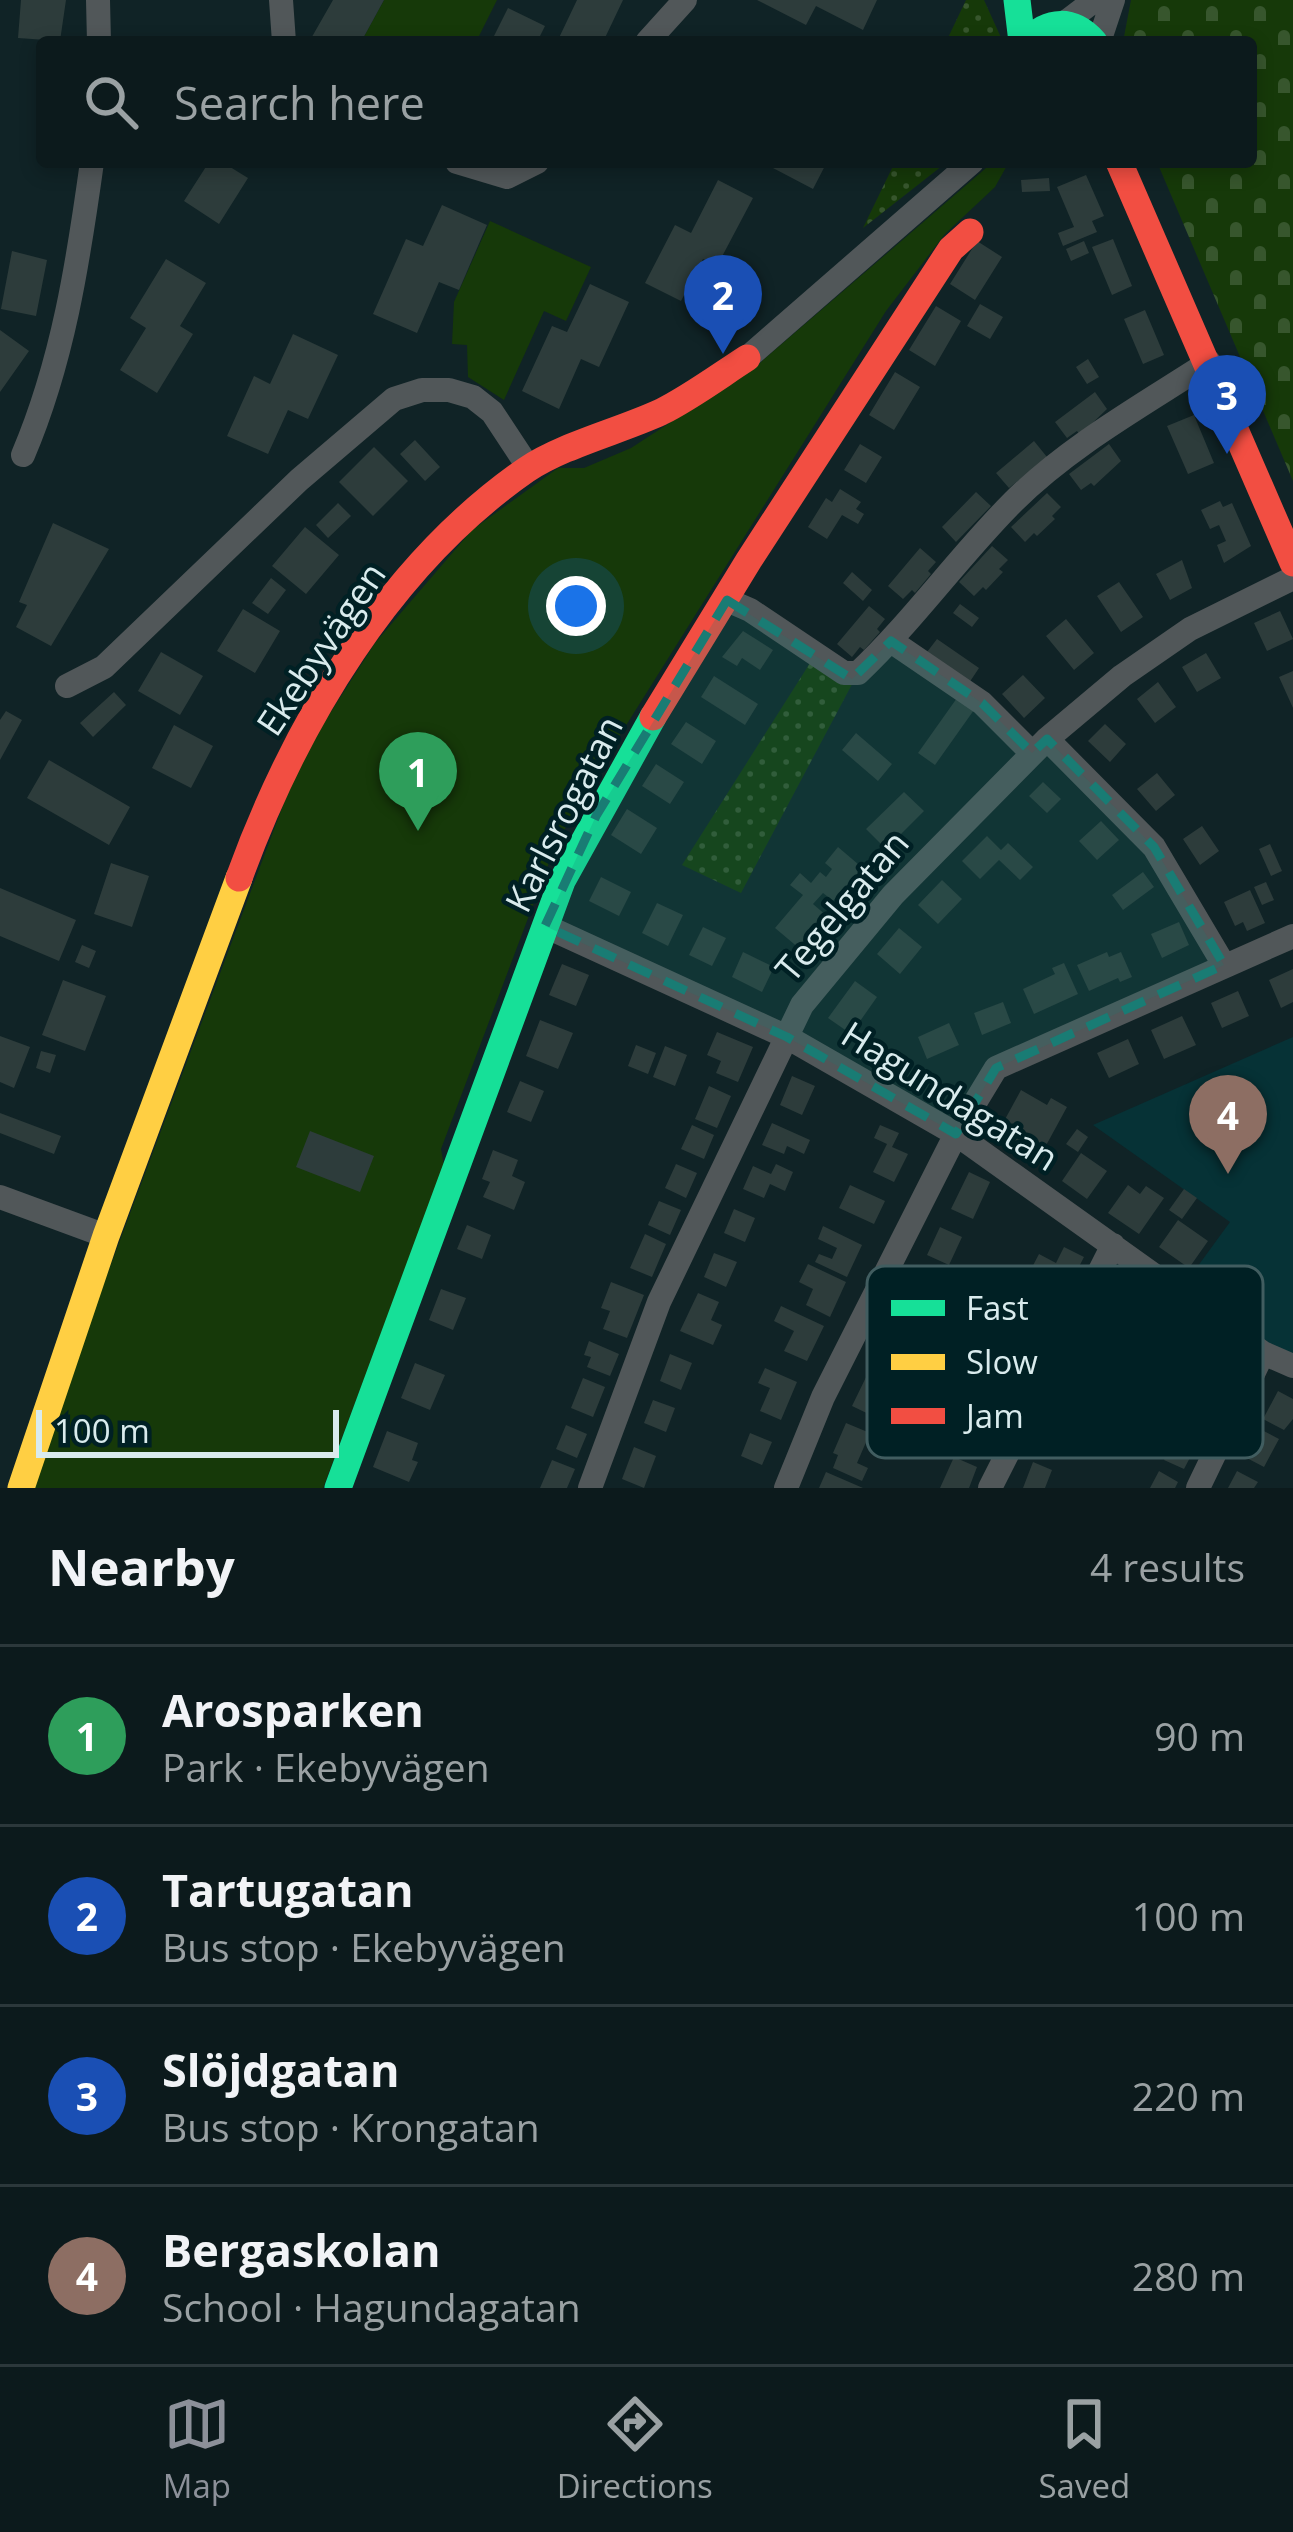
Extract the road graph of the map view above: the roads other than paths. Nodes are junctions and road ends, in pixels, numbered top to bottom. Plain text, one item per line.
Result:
1 (98, 0) edge
2 (281, 0) edge
3 (685, 0) edge
4 (1017, 0) edge
5 (1039, 0) edge
6 (1095, 0) edge
7 (1113, 0) edge
8 (1065, 22) junction
9 (99, 36) edge
10 (284, 36) edge
11 (652, 36) edge
12 (1023, 36) edge
13 (1031, 36) edge
14 (1090, 36) edge
15 (1098, 36) edge
16 (91, 168) edge
17 (477, 168) edge
18 (525, 168) edge
19 (965, 168) edge
20 (1122, 168) edge
21 (970, 232) dead end
22 (747, 358) joint
23 (1209, 362) junction
24 (22, 455) dead end
25 (529, 468) junction
26 (1293, 563) edge
27 (1293, 578) edge
28 (727, 600) junction
29 (891, 641) junction
30 (67, 686) dead end
31 (1040, 746) junction
32 (545, 926) junction
33 (1293, 936) edge
34 (1223, 965) junction
35 (787, 1037) junction
36 (956, 1134) junction
37 (0, 1197) edge
38 (106, 1236) junction
39 (1113, 1245) junction
40 (889, 1266) edge
41 (1102, 1266) edge
42 (1142, 1266) edge
43 (867, 1309) edge
44 (1263, 1352) edge
45 (1293, 1366) edge
46 (1005, 1458) edge
47 (1212, 1458) edge
48 (21, 1488) edge
49 (338, 1488) edge
50 (590, 1488) edge
51 (786, 1488) edge
52 (990, 1488) edge
53 (1198, 1488) edge

1 - 9 street
2 - 10 street
3 - 11 street
4 - 12 street
5 - 8 street
6 - 8 street
7 - 15 street
8 - 13 street
8 - 14 street
16 - 24 street
17 - 18 street
19 - 22 street, Ekebyvägen
20 - 23 street
21 - 28 street, Karlsrogatan
22 - 25 street, Ekebyvägen
23 - 26 street
23 - 29 street
25 - 30 street
25 - 38 street, Ekebyvägen
27 - 31 street, Tegelgatan
28 - 29 street
28 - 32 street, Karlsrogatan
29 - 31 street
31 - 34 street
31 - 35 street, Tegelgatan
32 - 35 street, Hagundagatan
32 - 49 street, Karlsrogatan
33 - 34 street
34 - 36 street
35 - 36 street, Hagundagatan
35 - 50 street, Tegelgatan
36 - 39 street, Hagundagatan
36 - 40 street
37 - 38 street
38 - 48 street, Ekebyvägen
39 - 41 street
39 - 42 street, Hagundagatan
43 - 51 street
44 - 45 street, Hagundagatan
46 - 52 street
47 - 53 street

